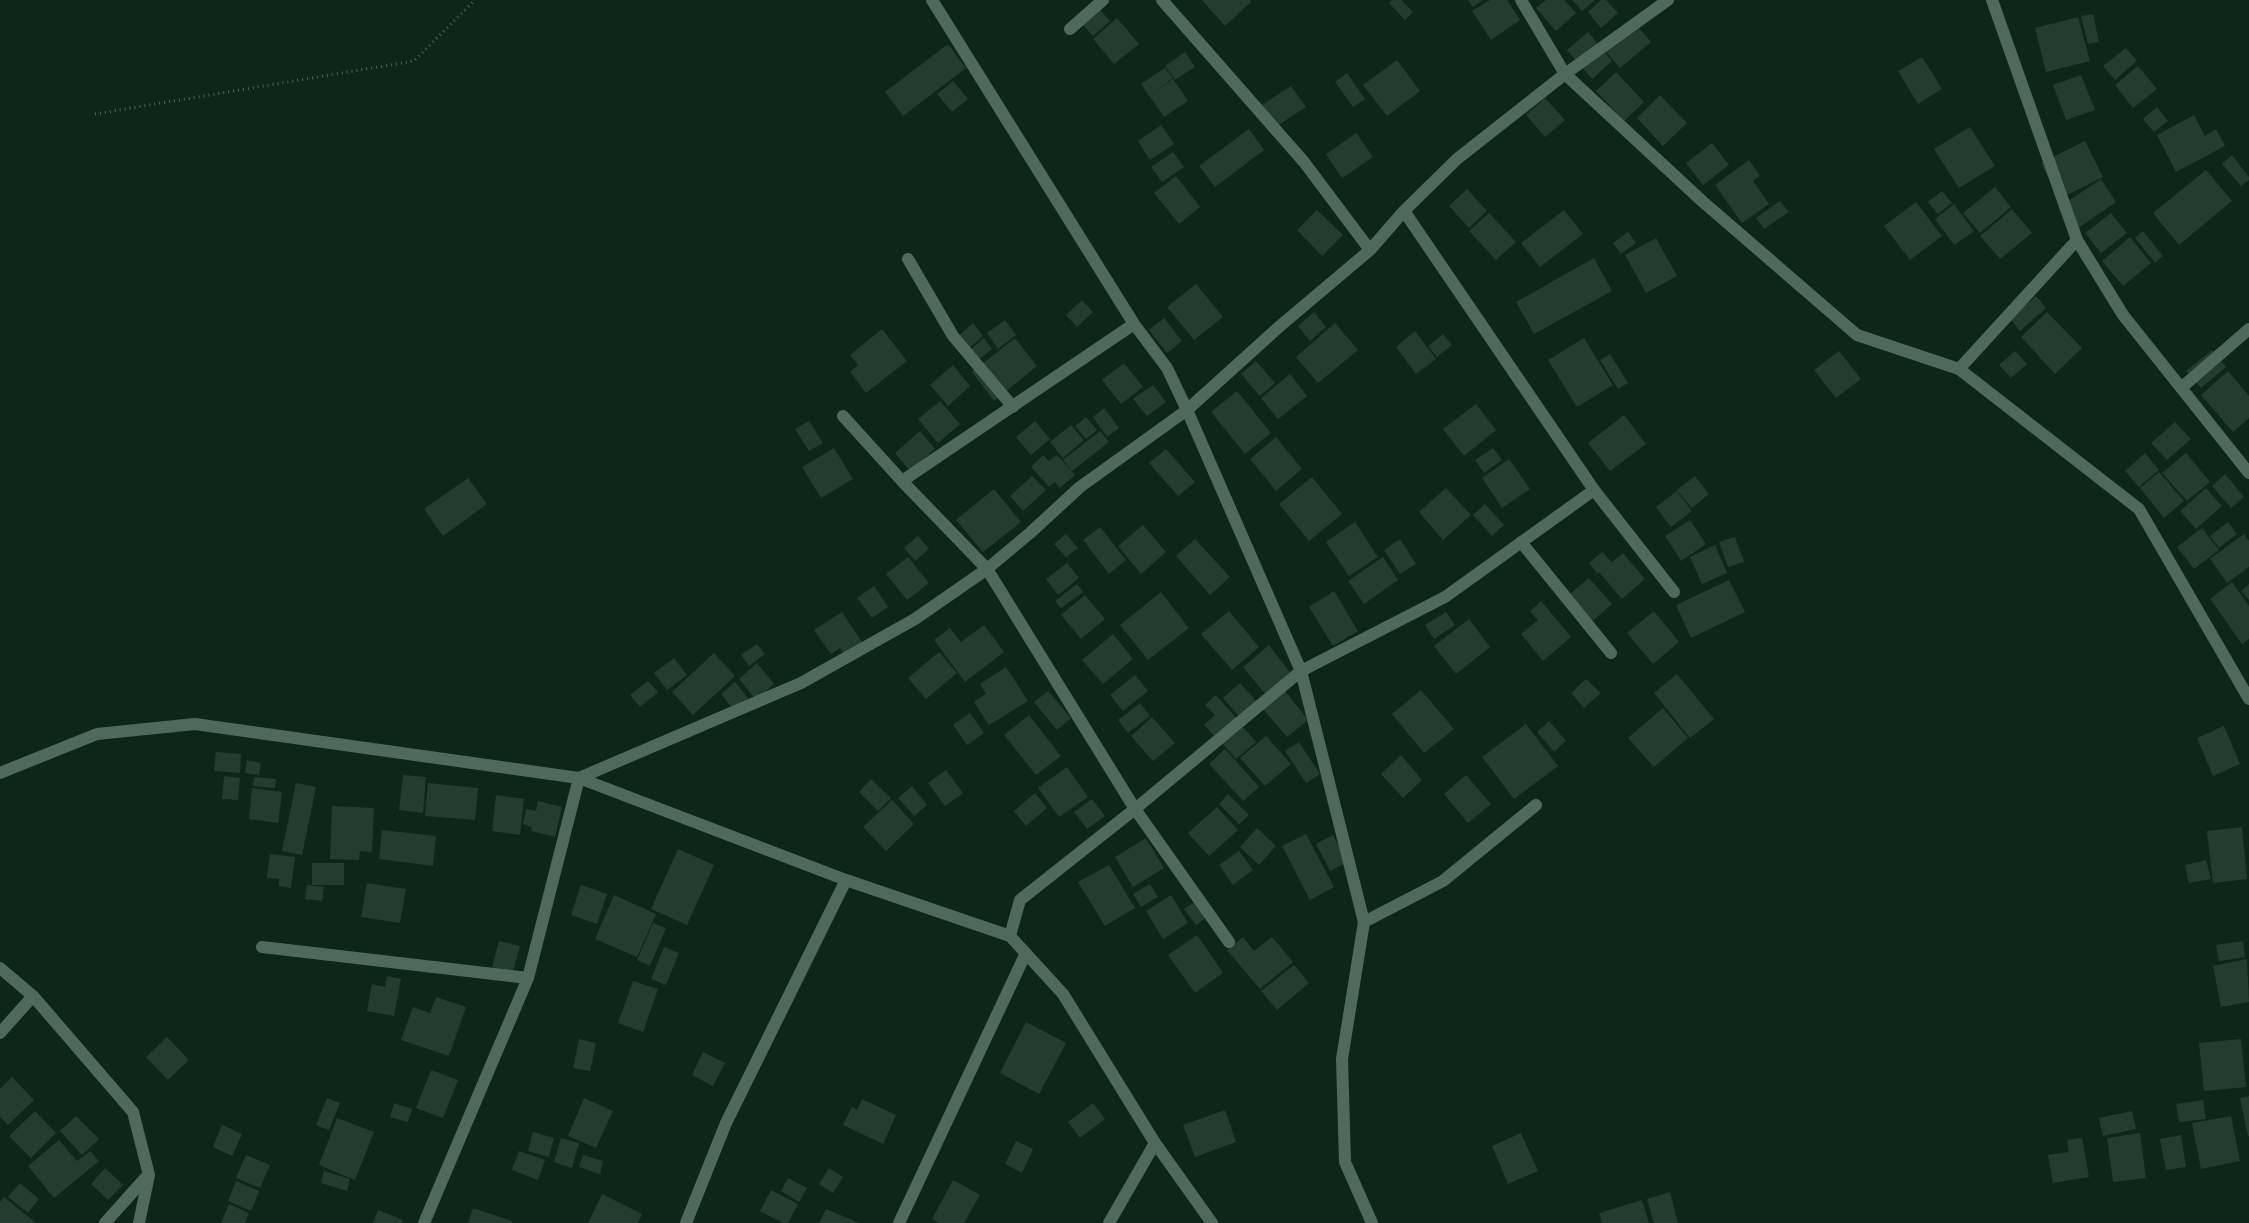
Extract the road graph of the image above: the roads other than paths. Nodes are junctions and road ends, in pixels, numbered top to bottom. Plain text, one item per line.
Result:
1 (932, 0) edge
2 (1103, 0) edge
3 (1162, 0) edge
4 (1521, 0) edge
5 (1668, 0) edge
6 (1992, 0) edge
7 (1070, 30) dead end
8 (1565, 74) junction
9 (1404, 211) junction
10 (2077, 240) junction
11 (1370, 250) junction
12 (908, 259) dead end
13 (1134, 324) junction
14 (2249, 329) edge
15 (1959, 369) junction
16 (2181, 388) junction
17 (1013, 407) junction
18 (1188, 410) junction
19 (843, 416) dead end
20 (2249, 473) edge
21 (902, 481) junction
22 (1594, 490) junction
23 (1521, 542) junction
24 (987, 569) junction
25 (1674, 592) dead end
26 (1611, 653) dead end
27 (1301, 671) junction
28 (2249, 699) edge
29 (0, 773) edge
30 (579, 778) junction
31 (1536, 805) dead end
32 (1135, 809) junction
33 (846, 880) junction
34 (1364, 922) junction
35 (1010, 936) junction
36 (1229, 942) dead end
37 (262, 947) dead end
38 (1025, 955) junction
39 (0, 968) edge
40 (528, 978) junction
41 (33, 996) junction
42 (0, 1033) edge
43 (1155, 1143) junction
44 (148, 1174) junction
45 (105, 1223) edge
46 (139, 1223) edge
47 (424, 1223) edge
48 (686, 1223) edge
49 (899, 1223) edge
50 (1110, 1223) edge
51 (1212, 1223) edge
52 (1372, 1223) edge

1 - 13 street
2 - 7 street
3 - 11 street
4 - 8 street
5 - 8 street
6 - 10 street
8 - 9 street
8 - 15 street
9 - 11 street
9 - 22 street
10 - 15 street
10 - 16 street
11 - 18 street
12 - 17 street
13 - 17 street
13 - 18 street
14 - 16 street
15 - 28 street
16 - 20 street
17 - 21 street
18 - 24 street
18 - 27 street
19 - 21 street
21 - 24 street
22 - 23 street
22 - 25 street
23 - 26 street
23 - 27 street
24 - 30 street
24 - 32 street
27 - 32 street
27 - 34 street
29 - 30 street
30 - 33 street
30 - 40 street
31 - 34 street
32 - 35 street
32 - 36 street
33 - 35 street
33 - 48 street
34 - 52 street
35 - 38 street
37 - 40 street
38 - 43 street
38 - 49 street
39 - 41 street
40 - 47 street
41 - 42 street
41 - 44 street
43 - 50 street
43 - 51 street
44 - 45 street
44 - 46 street

